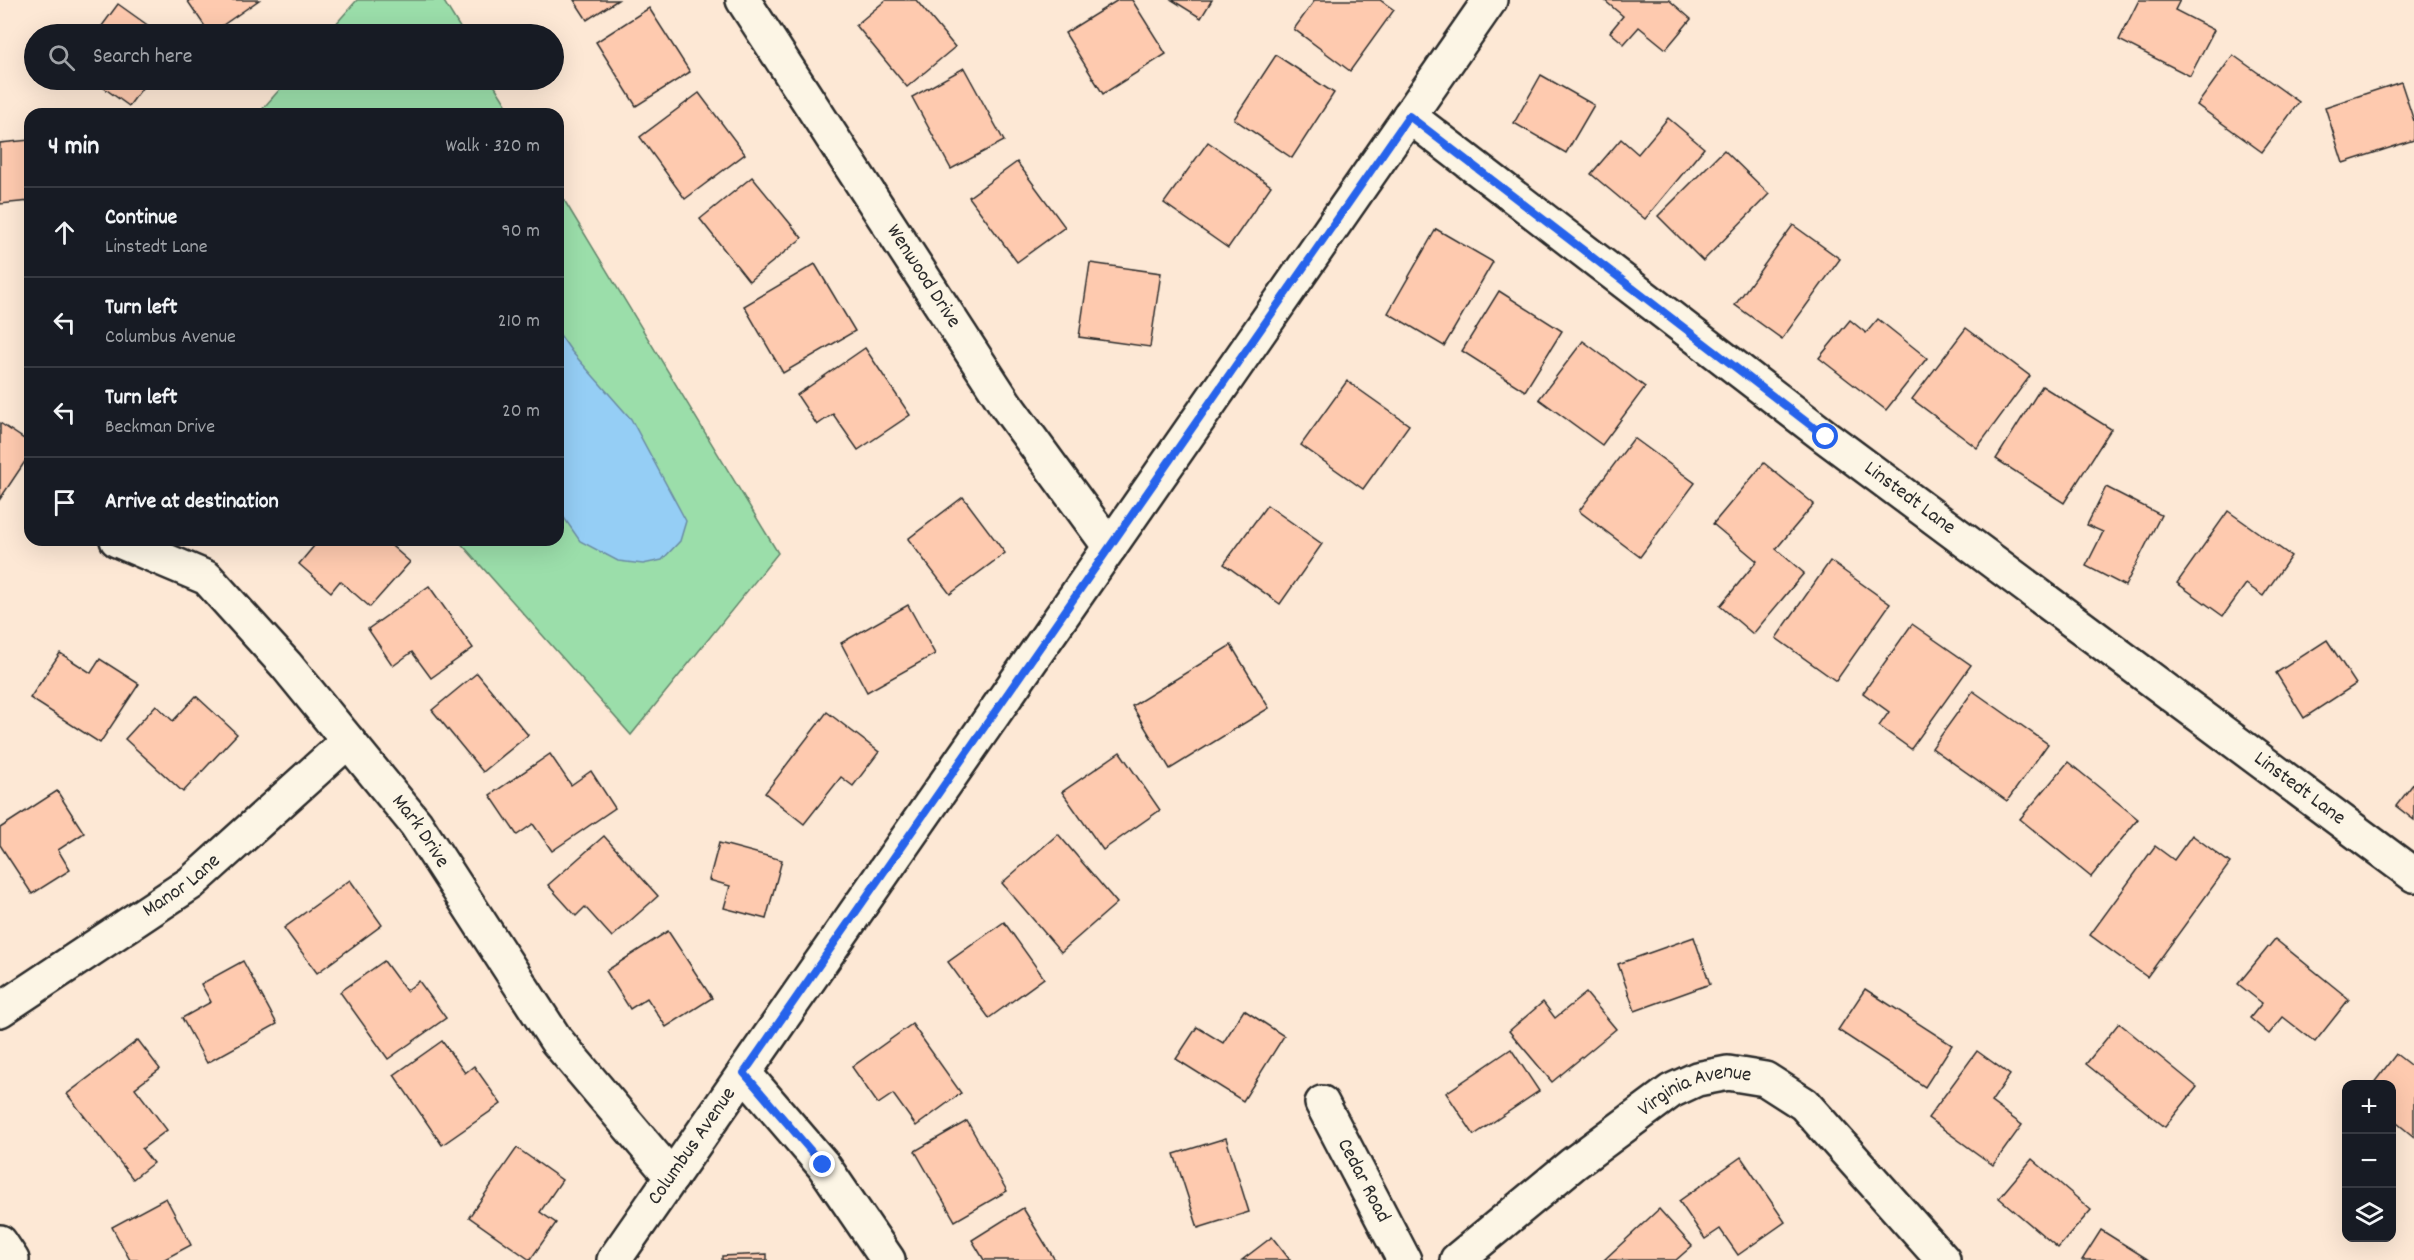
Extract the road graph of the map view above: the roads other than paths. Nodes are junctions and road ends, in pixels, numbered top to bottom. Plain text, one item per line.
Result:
1 (743, 0) edge
2 (1490, 0) edge
3 (1409, 116) junction
4 (131, 546) edge
5 (1110, 547) junction
6 (348, 741) junction
7 (2414, 875) edge
8 (0, 1010) edge
9 (744, 1073) junction
10 (1322, 1103) dead end
11 (672, 1177) junction
12 (0, 1242) edge
13 (12, 1260) edge
14 (614, 1260) edge
15 (888, 1260) edge
16 (1404, 1260) edge
17 (1457, 1260) edge
18 (1943, 1260) edge

1 - 5 street, Wenwood Drive
2 - 3 street, Columbus Avenue
3 - 5 street, Columbus Avenue
3 - 7 street, Linstedt Lane
4 - 6 street, Mark Drive
5 - 9 street, Columbus Avenue
6 - 8 street, Manor Lane
6 - 11 street, Mark Drive
9 - 11 street, Columbus Avenue
9 - 15 street
10 - 16 street, Cedar Road
11 - 14 street, Columbus Avenue
12 - 13 street
17 - 18 street, Virginia Avenue

